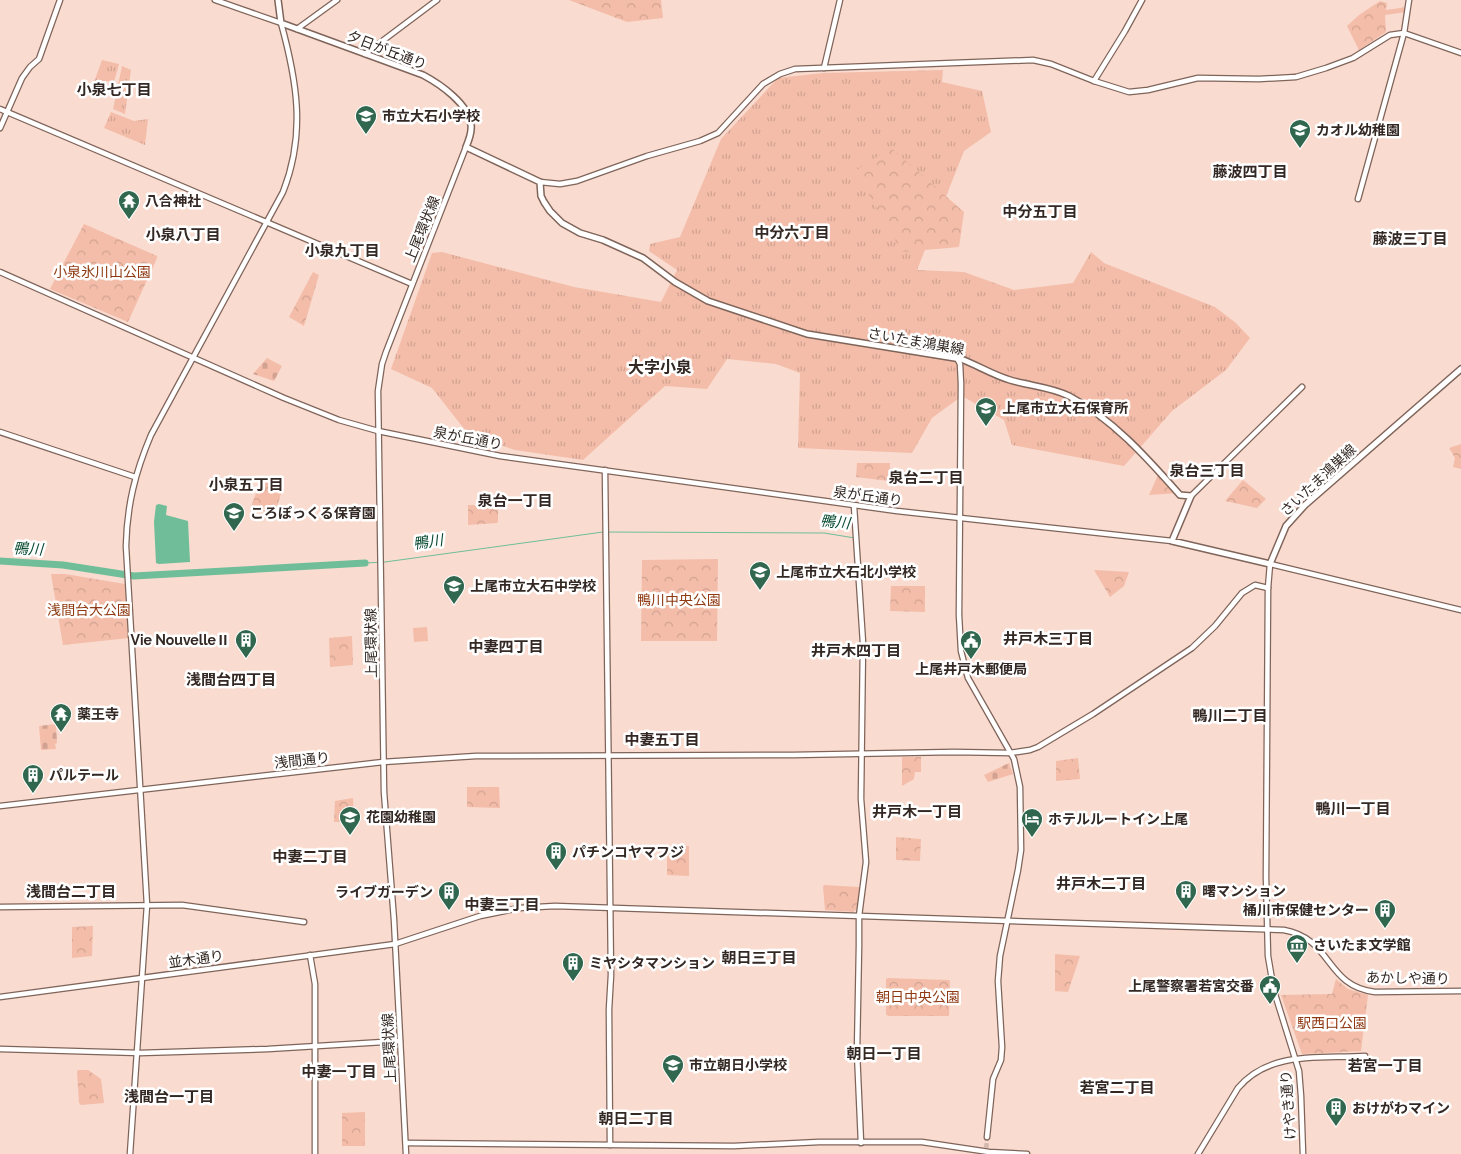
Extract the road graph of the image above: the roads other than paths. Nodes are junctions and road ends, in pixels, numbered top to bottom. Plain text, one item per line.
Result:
1 (60, 0) edge
2 (215, 0) edge
3 (278, 0) edge
4 (337, 0) edge
5 (437, 0) edge
6 (840, 0) edge
7 (1142, 0) edge
8 (1409, 0) edge
9 (281, 23) junction
10 (297, 29) junction
11 (1404, 33) junction
12 (1461, 53) edge
13 (365, 54) junction
14 (824, 68) junction
15 (1094, 81) junction
16 (0, 109) edge
17 (7, 112) junction
18 (0, 128) edge
19 (466, 148) junction
20 (540, 182) junction
21 (1358, 199) dead end
22 (267, 222) junction
23 (0, 272) edge
24 (412, 284) junction
25 (194, 358) junction
26 (957, 358) junction
27 (1461, 369) edge
28 (1302, 387) dead end
29 (378, 431) junction
30 (0, 432) edge
31 (605, 470) junction
32 (135, 478) junction
33 (1191, 496) junction
34 (854, 506) junction
35 (960, 519) junction
36 (1172, 541) junction
37 (1270, 564) junction
38 (1268, 588) junction
39 (1461, 610) edge
40 (861, 752) junction
41 (1010, 753) junction
42 (607, 755) junction
43 (383, 762) junction
44 (140, 790) junction
45 (0, 806) edge
46 (147, 905) junction
47 (0, 907) edge
48 (609, 907) junction
49 (859, 916) junction
50 (1008, 920) junction
51 (304, 922) dead end
52 (1267, 930) junction
53 (395, 944) junction
54 (310, 955) junction
55 (142, 978) junction
56 (1461, 990) edge
57 (0, 997) edge
58 (400, 1041) junction
59 (316, 1047) junction
60 (0, 1049) edge
61 (137, 1053) junction
62 (1365, 1056) dead end
63 (1296, 1058) junction
64 (987, 1137) tunnel mouth
65 (406, 1143) junction
66 (861, 1143) junction
67 (610, 1145) junction
68 (130, 1154) edge
69 (315, 1154) edge
70 (406, 1154) edge
71 (1027, 1154) edge
72 (1198, 1154) edge
73 (1302, 1154) edge

1 - 17 street
2 - 9 street
3 - 9 main road
4 - 10 street
5 - 13 street
6 - 14 street
7 - 15 street
8 - 11 street
9 - 10 main road, 夕日が丘通り
9 - 22 street
10 - 13 main road, 夕日が丘通り
11 - 12 street
11 - 15 street
11 - 21 street
13 - 19 main road, 夕日が丘通り
14 - 15 street
14 - 20 street
16 - 17 street
17 - 18 street
17 - 22 street
19 - 20 main road
19 - 24 street, 上尾環状線
20 - 26 main road, さいたま鴻巣線
22 - 24 street
22 - 25 street
23 - 25 street, 泉が丘通り
24 - 29 street, 上尾環状線
25 - 29 street, 泉が丘通り
25 - 32 street
26 - 33 main road, さいたま鴻巣線
26 - 35 street
27 - 37 main road, さいたま鴻巣線
28 - 33 street
29 - 31 street, 泉が丘通り
29 - 43 street, 上尾環状線
30 - 32 street
31 - 34 street, 泉が丘通り
31 - 42 street
32 - 44 street
33 - 36 main road
34 - 35 street, 泉が丘通り
34 - 40 street
35 - 36 street, 泉が丘通り
35 - 41 street
36 - 37 main road
37 - 38 street, けやき通り
37 - 39 street
38 - 41 street, 浅間通り
38 - 52 street, けやき通り
40 - 41 street, 浅間通り
40 - 42 street, 浅間通り
40 - 49 street
41 - 50 street
42 - 43 street, 浅間通り
42 - 48 street
43 - 44 street, 浅間通り
43 - 53 street, 上尾環状線
44 - 45 street, 浅間通り
44 - 46 street
46 - 47 street
46 - 51 street
46 - 55 street
48 - 49 street, 並木通り
48 - 53 street, 並木通り
48 - 67 street
49 - 50 street, あかしや通り
49 - 66 street
50 - 52 street, あかしや通り
50 - 64 street
52 - 56 street, あかしや通り
52 - 63 street, けやき通り
53 - 54 street, 並木通り
53 - 58 street, 上尾環状線
54 - 55 street, 並木通り
54 - 59 street
55 - 57 street, 並木通り
55 - 61 street
58 - 59 street
58 - 65 street, 上尾環状線
59 - 61 street
59 - 69 street
60 - 61 street
61 - 68 street
62 - 63 street
63 - 72 street
63 - 73 street, けやき通り
65 - 67 street
65 - 70 street, 上尾環状線
66 - 67 street
66 - 71 street

